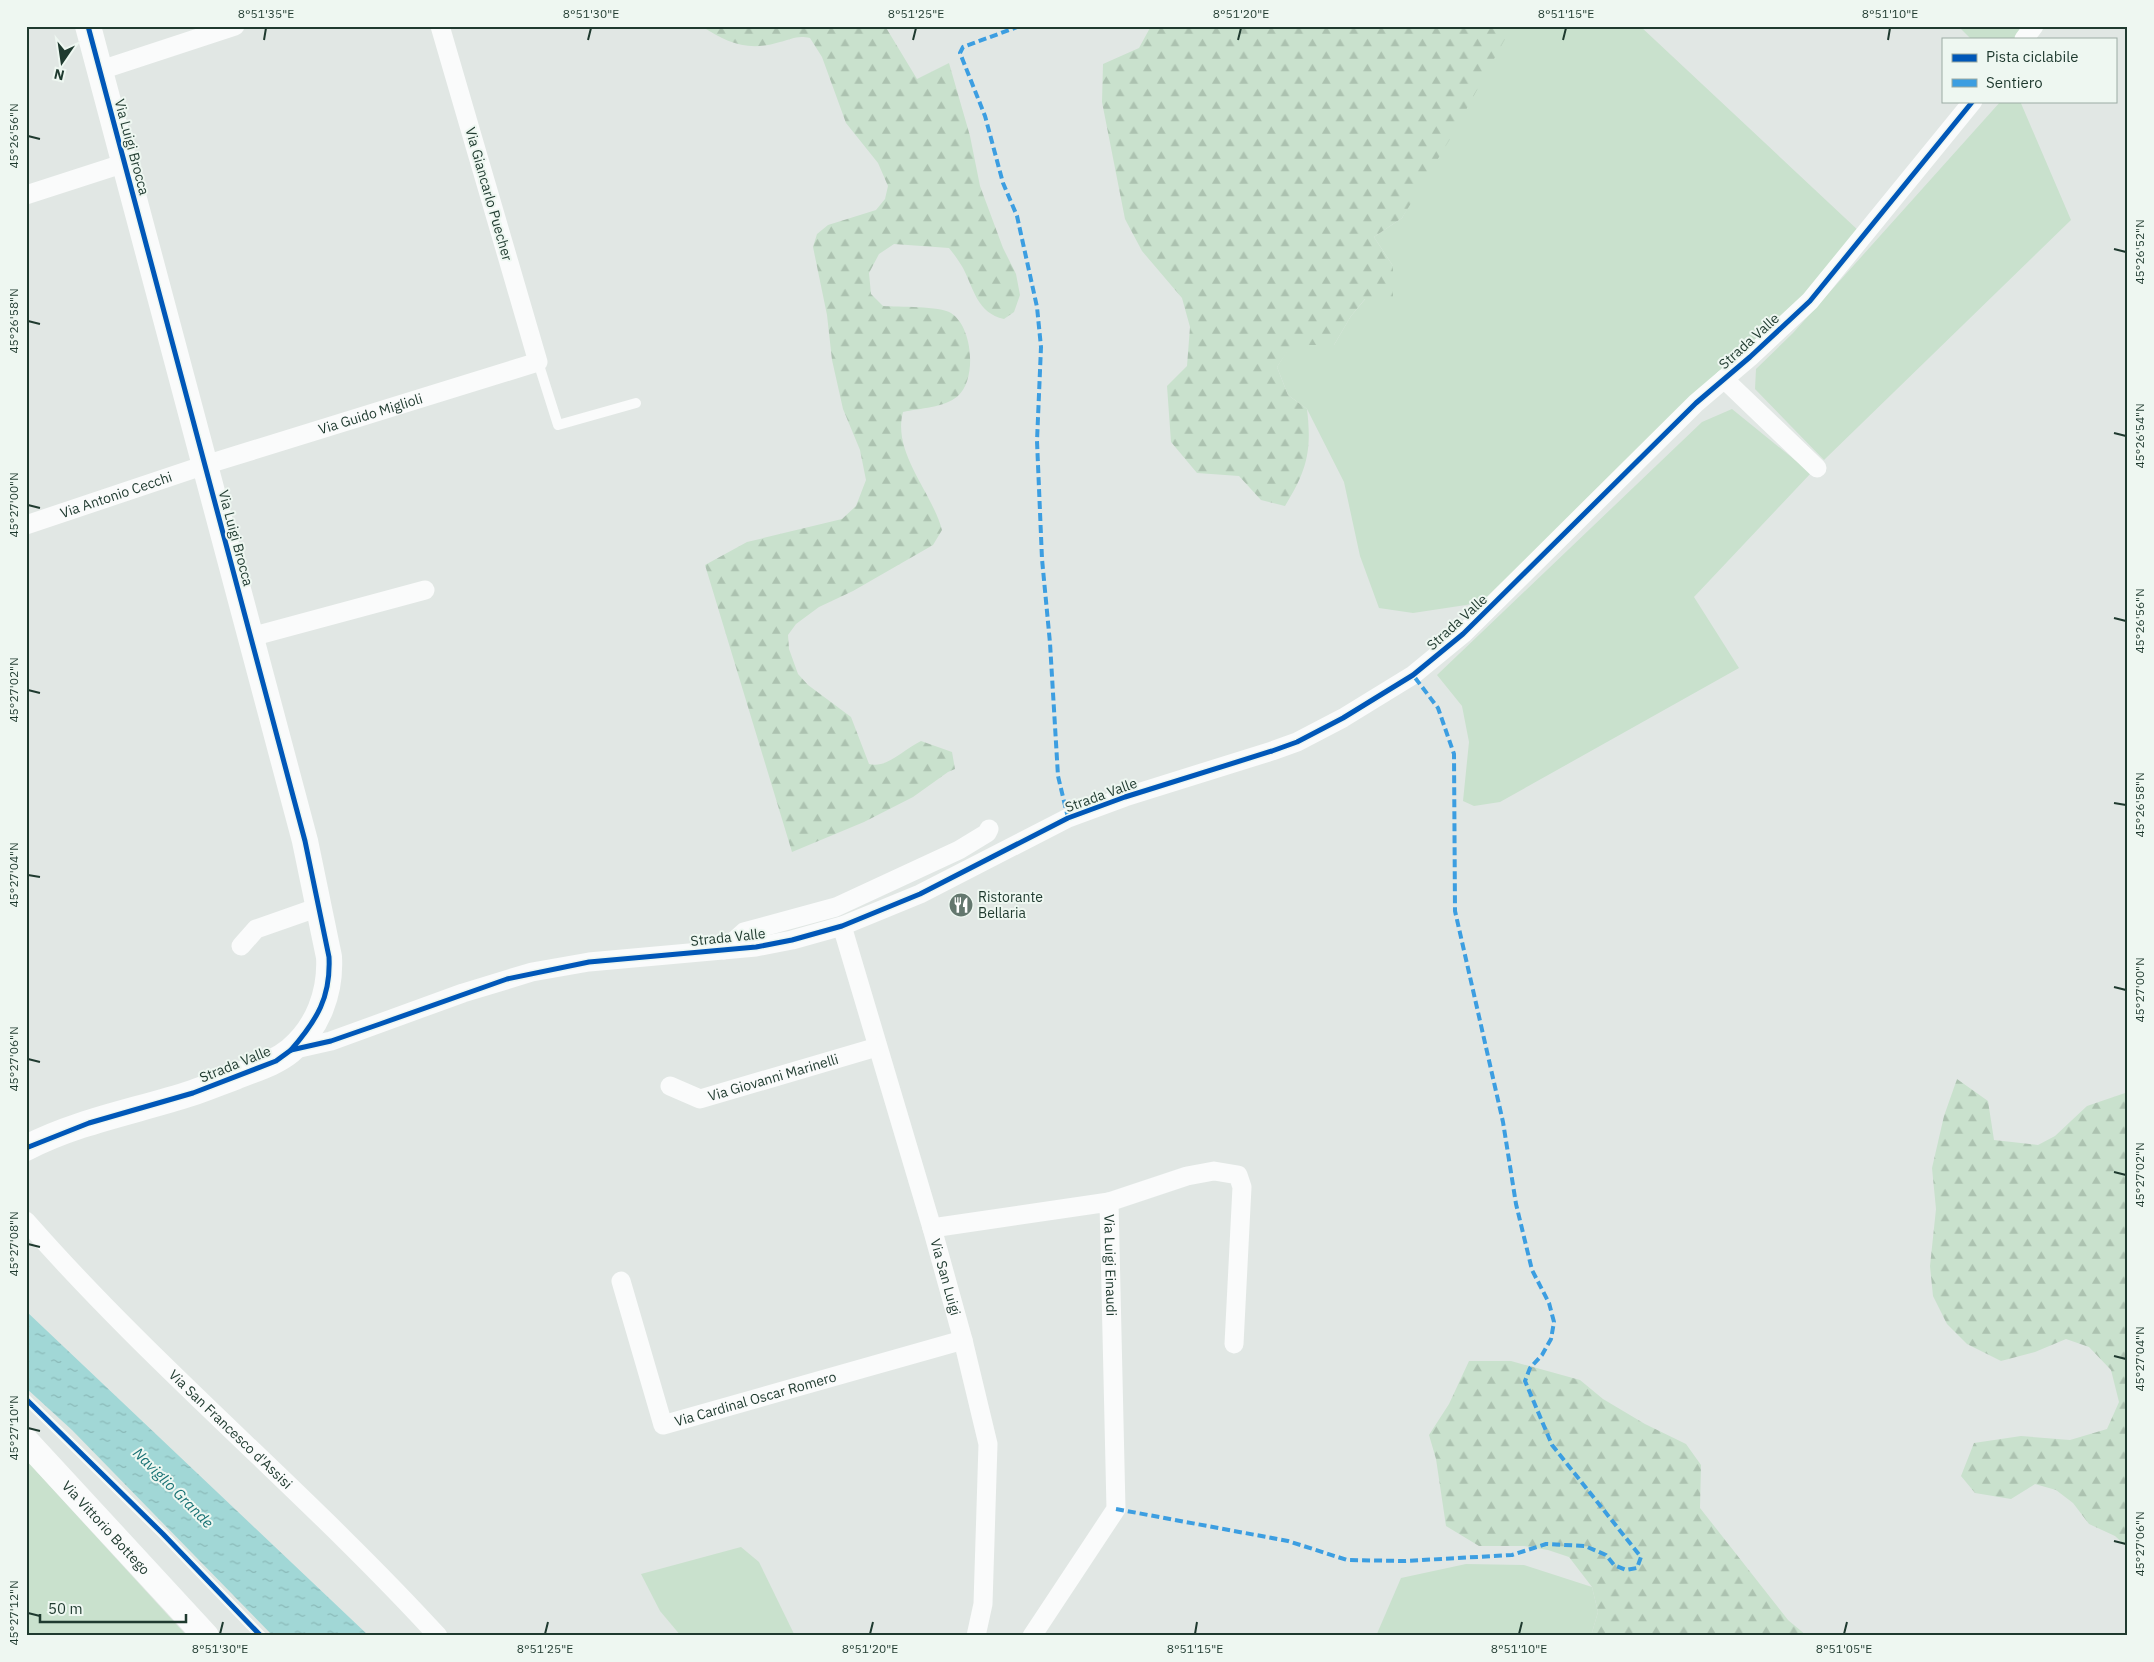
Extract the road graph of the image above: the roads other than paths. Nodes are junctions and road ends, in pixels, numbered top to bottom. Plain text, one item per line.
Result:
1 (88, 26) edge
2 (236, 26) edge
3 (440, 26) edge
4 (2034, 26) edge
5 (2025, 38) edge
6 (100, 70) junction
7 (1972, 102) edge
8 (125, 163) junction
9 (26, 195) edge
10 (538, 362) junction
11 (1724, 379) junction
12 (636, 403) dead end
13 (205, 465) junction
14 (1817, 468) dead end
15 (26, 525) edge
16 (425, 590) dead end
17 (251, 637) junction
18 (989, 829) dead end
19 (319, 907) junction
20 (842, 926) junction
21 (241, 946) dead end
22 (724, 950) junction
23 (877, 1047) junction
24 (291, 1050) junction
25 (670, 1086) dead end
26 (26, 1148) edge
27 (1109, 1202) junction
28 (26, 1221) edge
29 (932, 1228) junction
30 (621, 1281) dead end
31 (963, 1340) junction
32 (1234, 1344) dead end
33 (26, 1399) edge
34 (26, 1440) edge
35 (206, 1636) edge
36 (261, 1636) edge
37 (438, 1636) edge
38 (976, 1636) edge
39 (1032, 1636) edge

1 - 6 street, Via Luigi Brocca
2 - 6 street
3 - 10 street, Via Giancarlo Puecher
4 - 5 street
6 - 8 street, Via Luigi Brocca
7 - 11 street, Strada Valle
8 - 9 street
8 - 13 street, Via Luigi Brocca
10 - 12 lane
10 - 13 street, Via Guido Miglioli
11 - 14 street
11 - 20 street, Strada Valle
13 - 15 street, Via Antonio Cecchi
13 - 17 street, Via Luigi Brocca
16 - 17 street
17 - 19 street, Via Luigi Brocca
18 - 22 street
19 - 21 street
19 - 24 street, Via Luigi Brocca
20 - 22 street, Strada Valle
20 - 23 street, Via San Luigi
22 - 24 street, Strada Valle
23 - 25 street, Via Giovanni Marinelli
23 - 29 street, Via San Luigi
24 - 26 street, Strada Valle
27 - 29 street, Via Luigi Einaudi
27 - 32 street
27 - 39 street, Via Luigi Einaudi
28 - 37 street, Via San Francesco d'Assisi
29 - 31 street, Via San Luigi
30 - 31 street, Via Cardinal Oscar Romero
31 - 38 street, Via San Luigi
33 - 36 lane
34 - 35 street, Via Vittorio Bottego

